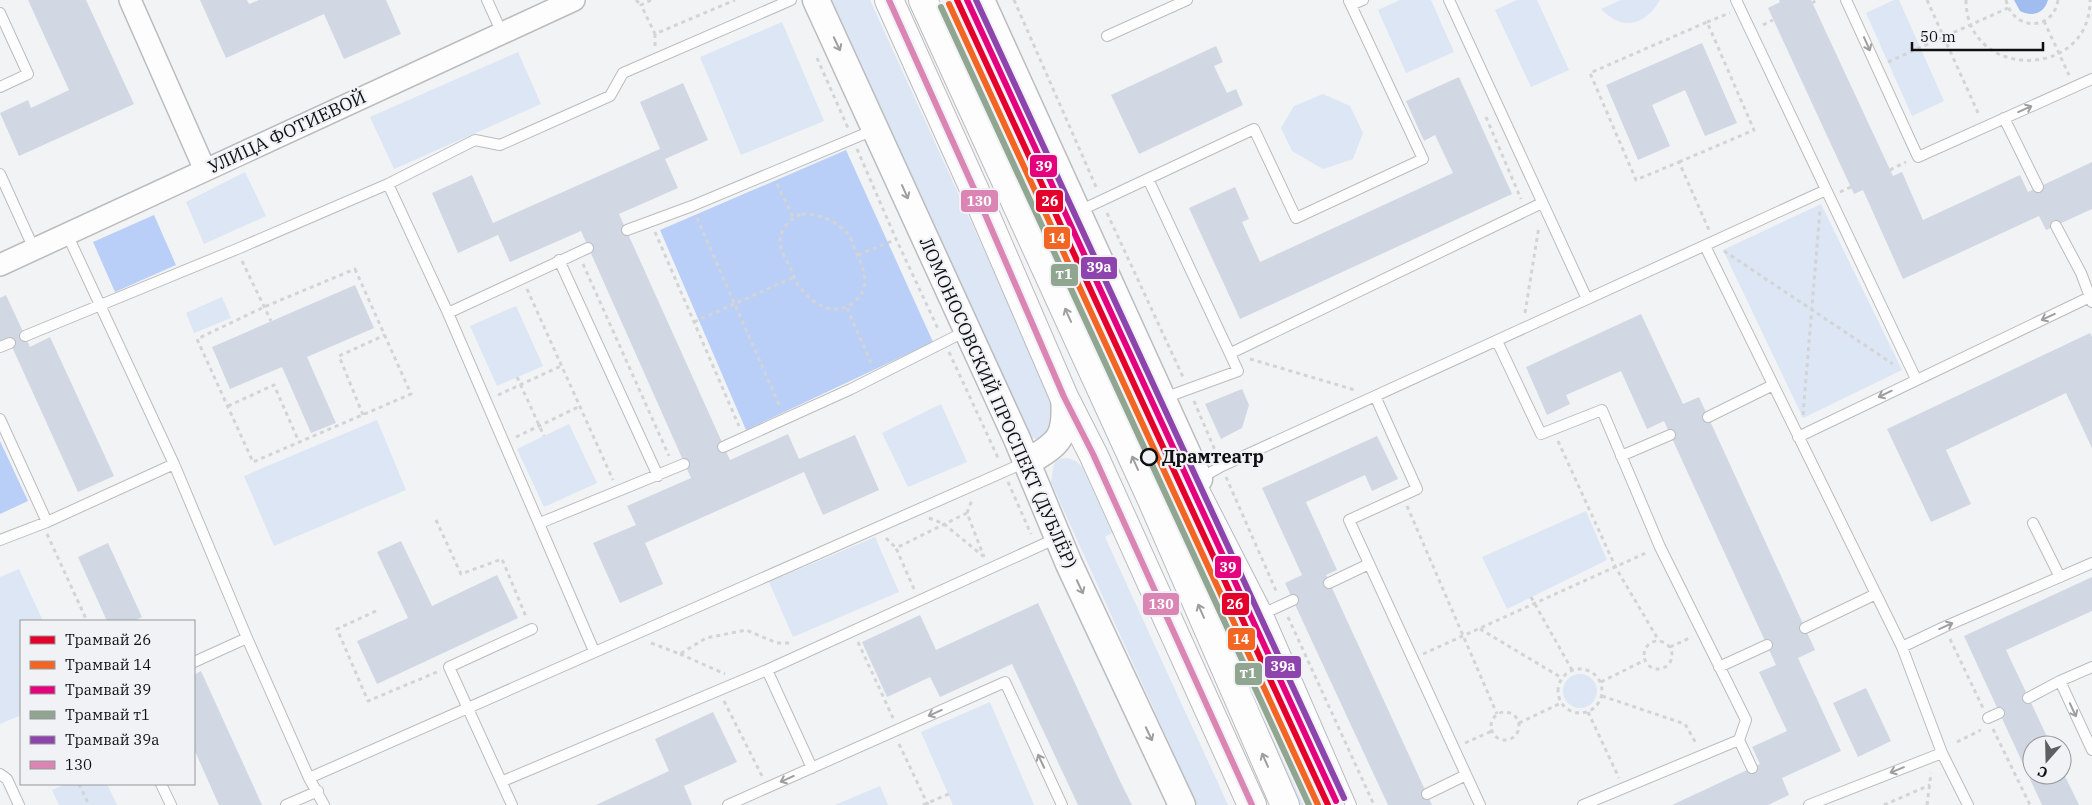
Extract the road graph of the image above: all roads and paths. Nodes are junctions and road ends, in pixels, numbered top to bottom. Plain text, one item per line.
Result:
1 (130, 0) edge
2 (488, 0) edge
3 (574, 0) edge
4 (636, 0) edge
5 (651, 0) edge
6 (735, 0) edge
7 (791, 0) edge
8 (816, 0) edge
9 (889, 0) edge
10 (923, 0) edge
11 (981, 0) edge
12 (1188, 0) edge
13 (1363, 0) edge
14 (1449, 0) edge
15 (1736, 0) edge
16 (1818, 0) edge
17 (1846, 0) edge
18 (1927, 0) edge
19 (1966, 0) edge
20 (2006, 0) edge
21 (2058, 0) edge
22 (2090, 0) edge
23 (1812, 2) dead end
24 (1350, 3) edge
25 (641, 5) junction
26 (2008, 8) junction
27 (1735, 12) dead end
28 (0, 13) edge
29 (1707, 22) junction
30 (2044, 22) junction
31 (1970, 23) junction
32 (502, 33) junction
33 (1107, 36) dead end
34 (1943, 36) junction
35 (815, 54) dead end
36 (2059, 54) junction
37 (1877, 67) junction
38 (2092, 79) edge
39 (0, 87) edge
40 (2074, 87) junction
41 (2004, 118) junction
42 (1984, 127) junction
43 (877, 128) junction
44 (849, 131) dead end
45 (856, 147) dead end
46 (1918, 157) junction
47 (1679, 162) junction
48 (205, 170) junction
49 (1890, 170) dead end
50 (772, 172) junction
51 (0, 174) edge
52 (1148, 179) junction
53 (388, 184) junction
54 (2038, 187) dead end
55 (1826, 190) junction
56 (1542, 203) junction
57 (1821, 204) dead end
58 (692, 206) junction
59 (1077, 212) junction
60 (793, 217) junction
61 (650, 221) junction
62 (2056, 226) dead end
63 (922, 229) junction
64 (627, 230) dead end
65 (67, 234) junction
66 (896, 239) junction
67 (1709, 243) junction
68 (588, 248) dead end
69 (34, 249) junction
70 (237, 249) junction
71 (1723, 250) dead end
72 (578, 253) junction
73 (858, 255) junction
74 (559, 260) junction
75 (0, 265) edge
76 (794, 277) junction
77 (522, 278) junction
78 (1587, 299) junction
79 (2091, 299) edge
80 (735, 304) junction
81 (100, 305) junction
82 (264, 307) junction
83 (847, 308) junction
84 (1812, 310) junction
85 (448, 313) junction
86 (271, 321) dead end
87 (694, 322) junction
88 (1523, 329) junction
89 (967, 330) junction
90 (385, 335) junction
91 (25, 336) dead end
92 (1497, 340) junction
93 (944, 341) junction
94 (10, 343) dead end
95 (0, 347) edge
96 (1231, 353) junction
97 (1894, 365) dead end
98 (561, 366) junction
99 (877, 376) junction
100 (517, 377) dead end
101 (1916, 379) junction
102 (520, 385) junction
103 (1773, 385) junction
104 (1375, 396) junction
105 (1064, 397) junction
106 (1162, 398) junction
107 (486, 400) junction
108 (228, 406) junction
109 (580, 406) junction
110 (363, 415) junction
111 (1708, 417) dead end
112 (785, 418) junction
113 (1803, 418) dead end
114 (0, 419) edge
115 (1116, 420) junction
116 (539, 426) junction
117 (1552, 429) junction
118 (1670, 435) dead end
119 (544, 436) dead end
120 (1084, 436) junction
121 (1798, 437) junction
122 (744, 438) junction
123 (299, 442) junction
124 (504, 443) junction
125 (723, 447) dead end
126 (1621, 456) junction
127 (1026, 462) junction
128 (1000, 463) dead end
129 (174, 464) junction
130 (679, 466) joint
131 (658, 476) junction
132 (1199, 479) junction
133 (1008, 482) dead end
134 (618, 492) junction
135 (1403, 496) junction
136 (1152, 500) junction
137 (913, 512) junction
138 (436, 520) dead end
139 (44, 522) junction
140 (540, 523) junction
141 (2033, 523) dead end
142 (944, 524) junction
143 (1032, 537) dead end
144 (1058, 538) junction
145 (0, 540) edge
146 (1660, 547) junction
147 (984, 557) junction
148 (976, 561) dead end
149 (2092, 563) edge
150 (1369, 564) junction
151 (1616, 568) junction
152 (2060, 577) junction
153 (1329, 583) dead end
154 (923, 586) dead end
155 (914, 590) junction
156 (905, 594) dead end
157 (1876, 594) junction
158 (1530, 596) dead end
159 (1293, 600) dead end
160 (1536, 604) junction
161 (376, 611) dead end
162 (1267, 612) junction
163 (87, 620) edge
164 (532, 628) joint
165 (1805, 628) dead end
166 (1480, 629) junction
167 (854, 632) junction
168 (1701, 632) junction
169 (632, 634) junction
170 (1464, 637) junction
171 (247, 638) junction
172 (1659, 641) junction
173 (792, 644) dead end
174 (1767, 645) dead end
175 (1670, 647) junction
176 (1902, 647) junction
177 (594, 651) junction
178 (680, 654) junction
179 (1412, 658) junction
180 (1645, 660) junction
181 (195, 662) edge
182 (449, 667) junction
183 (1719, 667) junction
184 (2092, 667) edge
185 (767, 670) junction
186 (1572, 670) junction
187 (1562, 678) junction
188 (740, 681) junction
189 (2060, 681) junction
190 (1600, 682) junction
191 (719, 690) junction
192 (1602, 696) junction
193 (2028, 698) dead end
194 (1561, 703) junction
195 (468, 706) junction
196 (1588, 712) junction
197 (1999, 713) dead end
198 (1497, 714) junction
199 (1988, 718) dead end
200 (1519, 723) junction
201 (1982, 729) dead end
202 (896, 731) junction
203 (1492, 732) junction
204 (1739, 740) junction
205 (1957, 742) dead end
206 (1453, 748) junction
207 (2092, 750) edge
208 (1942, 752) junction
209 (1703, 755) junction
210 (812, 768) junction
211 (1752, 768) dead end
212 (1931, 773) dead end
213 (0, 774) edge
214 (1466, 776) junction
215 (309, 778) junction
216 (502, 781) junction
217 (79, 785) edge
218 (161, 785) edge
219 (1930, 785) junction
220 (768, 787) junction
221 (1624, 787) junction
222 (318, 791) junction
223 (951, 793) dead end
224 (1427, 794) dead end
225 (926, 804) edge
226 (19, 805) edge
227 (89, 805) edge
228 (171, 805) edge
229 (286, 805) edge
230 (324, 805) edge
231 (512, 805) edge
232 (728, 805) edge
233 (1062, 805) edge
234 (1182, 805) edge
235 (1252, 805) edge
236 (1285, 805) edge
237 (1351, 805) edge
238 (1480, 805) edge
239 (1583, 805) edge
240 (1809, 805) edge
241 (1884, 805) edge
242 (1927, 805) edge
243 (1968, 805) edge

1 - 48 street
2 - 32 lane
3 - 32 street, УЛИЦА ФОТИЕВОЙ
4 - 25 path
5 - 25 path
6 - 25 path
7 - 53 lane
8 -> 43 street, ЛОМОНОСОВСКИЙ ПРОСПЕКТ (ДУБЛЁР)
9 - 105 main road
115 -> 10 main road
11 - 59 street
12 - 33 lane
13 - 24 lane
14 - 56 lane
15 - 55 lane
16 - 23 path
17 -> 37 lane
18 - 34 path
19 - 31 path
20 - 26 path
21 - 30 path
22 - 36 path
24 - 52 lane
26 - 30 path
26 - 31 path
27 - 29 path
28 - 39 lane
29 - 47 path
29 - 47 path
30 - 36 path
31 - 34 path
31 - 36 path
32 - 48 street, УЛИЦА ФОТИЕВОЙ
34 - 37 path
34 - 42 path
35 - 44 path
36 - 40 path
37 - 46 lane
38 - 40 lane
41 -> 40 lane
41 - 42 lane
41 - 54 lane
42 - 46 lane
43 - 50 lane
43 -> 63 street, ЛОМОНОСОВСКИЙ ПРОСПЕКТ (ДУБЛЁР)
45 - 66 path
46 - 49 path
47 - 67 path
48 - 65 street, УЛИЦА ФОТИЕВОЙ
50 - 58 lane
50 - 60 path
51 - 69 lane
52 - 59 lane
52 - 96 lane
53 - 70 lane
53 - 85 lane
55 - 67 lane
55 - 101 lane
56 - 78 lane
56 - 88 path
56 - 96 lane
57 - 84 path
58 - 61 lane
58 - 80 path
59 - 106 street
60 - 73 path
60 - 76 path
61 - 64 lane
61 - 87 path
62 - 79 lane
63 - 66 path
63 - 89 street, ЛОМОНОСОВСКИЙ ПРОСПЕКТ (ДУБЛЁР)
65 - 69 street, УЛИЦА ФОТИЕВОЙ
65 - 81 lane
66 - 73 path
66 - 93 path
67 - 78 lane
67 - 103 lane
68 - 72 lane
69 - 75 street, УЛИЦА ФОТИЕВОЙ
70 - 81 lane
70 - 82 path
71 - 84 path
72 - 74 lane
72 - 130 path
73 - 83 path
74 - 77 lane
74 - 131 lane
76 - 80 path
76 - 83 path
77 - 85 lane
77 - 98 path
78 - 88 lane
79 -> 101 lane
80 - 87 path
80 - 112 path
81 - 91 lane
81 - 129 lane
82 - 86 path
82 - 90 path
82 - 108 path
83 - 99 path
84 - 97 path
84 - 113 path
85 - 107 lane
87 - 122 path
88 - 92 lane
89 - 93 lane
89 - 127 street, ЛОМОНОСОВСКИЙ ПРОСПЕКТ (ДУБЛЁР)
90 - 110 path
90 - 110 path
92 - 104 lane
92 - 117 lane
93 - 99 lane
93 - 128 path
94 - 95 lane
96 - 104 path
96 - 106 lane
98 - 102 path
98 - 109 path
99 - 112 lane
100 - 102 path
101 -> 121 lane
102 - 107 path
102 - 116 path
103 - 111 lane
103 - 121 lane
104 - 132 lane
104 - 135 lane
105 - 120 main road
105 - 127 street
106 - 132 street
107 - 124 lane
108 - 123 path
108 - 123 path
109 - 116 path
109 - 134 path
110 - 123 path
112 - 122 lane
114 - 139 lane
115 - 120 main road
136 -> 115 main road
116 - 119 path
116 - 124 path
117 - 126 lane
117 - 151 path
118 - 126 lane
120 - 235 main road
121 - 157 lane
122 - 125 lane
124 - 140 lane
126 - 146 lane
127 - 137 lane
127 - 144 street, ЛОМОНОСОВСКИЙ ПРОСПЕКТ (ДУБЛЁР)
129 - 139 lane
129 - 171 lane
130 - 131 lane
131 - 134 lane
132 - 136 street
132 - 162 lane
133 - 143 path
134 - 140 lane
135 - 150 lane
135 - 170 path
236 -> 136 main road
137 - 142 path
137 - 169 lane
138 - 164 path
139 - 145 lane
139 - 163 path
140 - 177 lane
141 - 152 lane
142 - 147 path
142 - 147 path
142 - 155 path
144 - 167 lane
144 -> 234 street, ЛОМОНОСОВСКИЙ ПРОСПЕКТ (ДУБЛЁР)
146 - 151 path
146 - 168 lane
147 - 148 path
149 - 152 lane
150 - 153 lane
150 - 179 lane
151 - 160 path
151 - 172 path
176 -> 152 lane
154 - 155 path
155 - 156 path
157 - 165 lane
157 - 176 lane
158 - 160 path
159 - 162 lane
160 - 166 path
160 - 186 path
161 - 182 path
162 - 237 lane
164 - 182 lane
166 - 170 path
166 - 187 path
167 - 185 lane
167 - 202 path
168 - 175 path
168 - 183 lane
169 - 177 lane
169 - 178 path
170 - 179 path
170 - 198 path
171 - 181 lane
171 - 215 lane
172 - 175 path
172 - 180 path
173 - 178 path
174 - 183 lane
175 - 180 path
176 - 208 lane
177 - 195 lane
178 - 188 path
179 - 206 lane
180 - 190 path
182 - 195 lane
183 - 204 lane
184 - 189 lane
185 - 188 lane
185 - 210 lane
186 - 187 path
186 - 190 path
187 - 194 path
188 - 191 lane
189 - 193 lane
189 -> 207 lane
190 - 192 path
191 - 216 lane
191 - 220 path
192 - 196 path
192 - 209 path
194 - 196 path
194 - 200 path
195 - 215 lane
195 - 216 lane
196 - 221 path
197 - 199 lane
198 - 200 path
198 - 203 path
200 - 203 path
201 - 205 path
202 - 210 lane
202 - 225 path
233 -> 202 lane
203 - 206 path
204 - 209 lane
204 - 211 lane
206 - 214 lane
208 -> 240 lane
208 - 243 lane
209 - 221 lane
210 -> 220 lane
212 - 219 path
213 - 226 lane
214 - 224 lane
214 - 238 lane
215 - 222 lane
216 - 231 lane
217 - 227 path
218 - 228 lane
219 - 241 path
219 - 242 path
220 - 232 lane
221 - 239 lane
222 - 229 lane
222 - 230 lane
223 - 225 path

